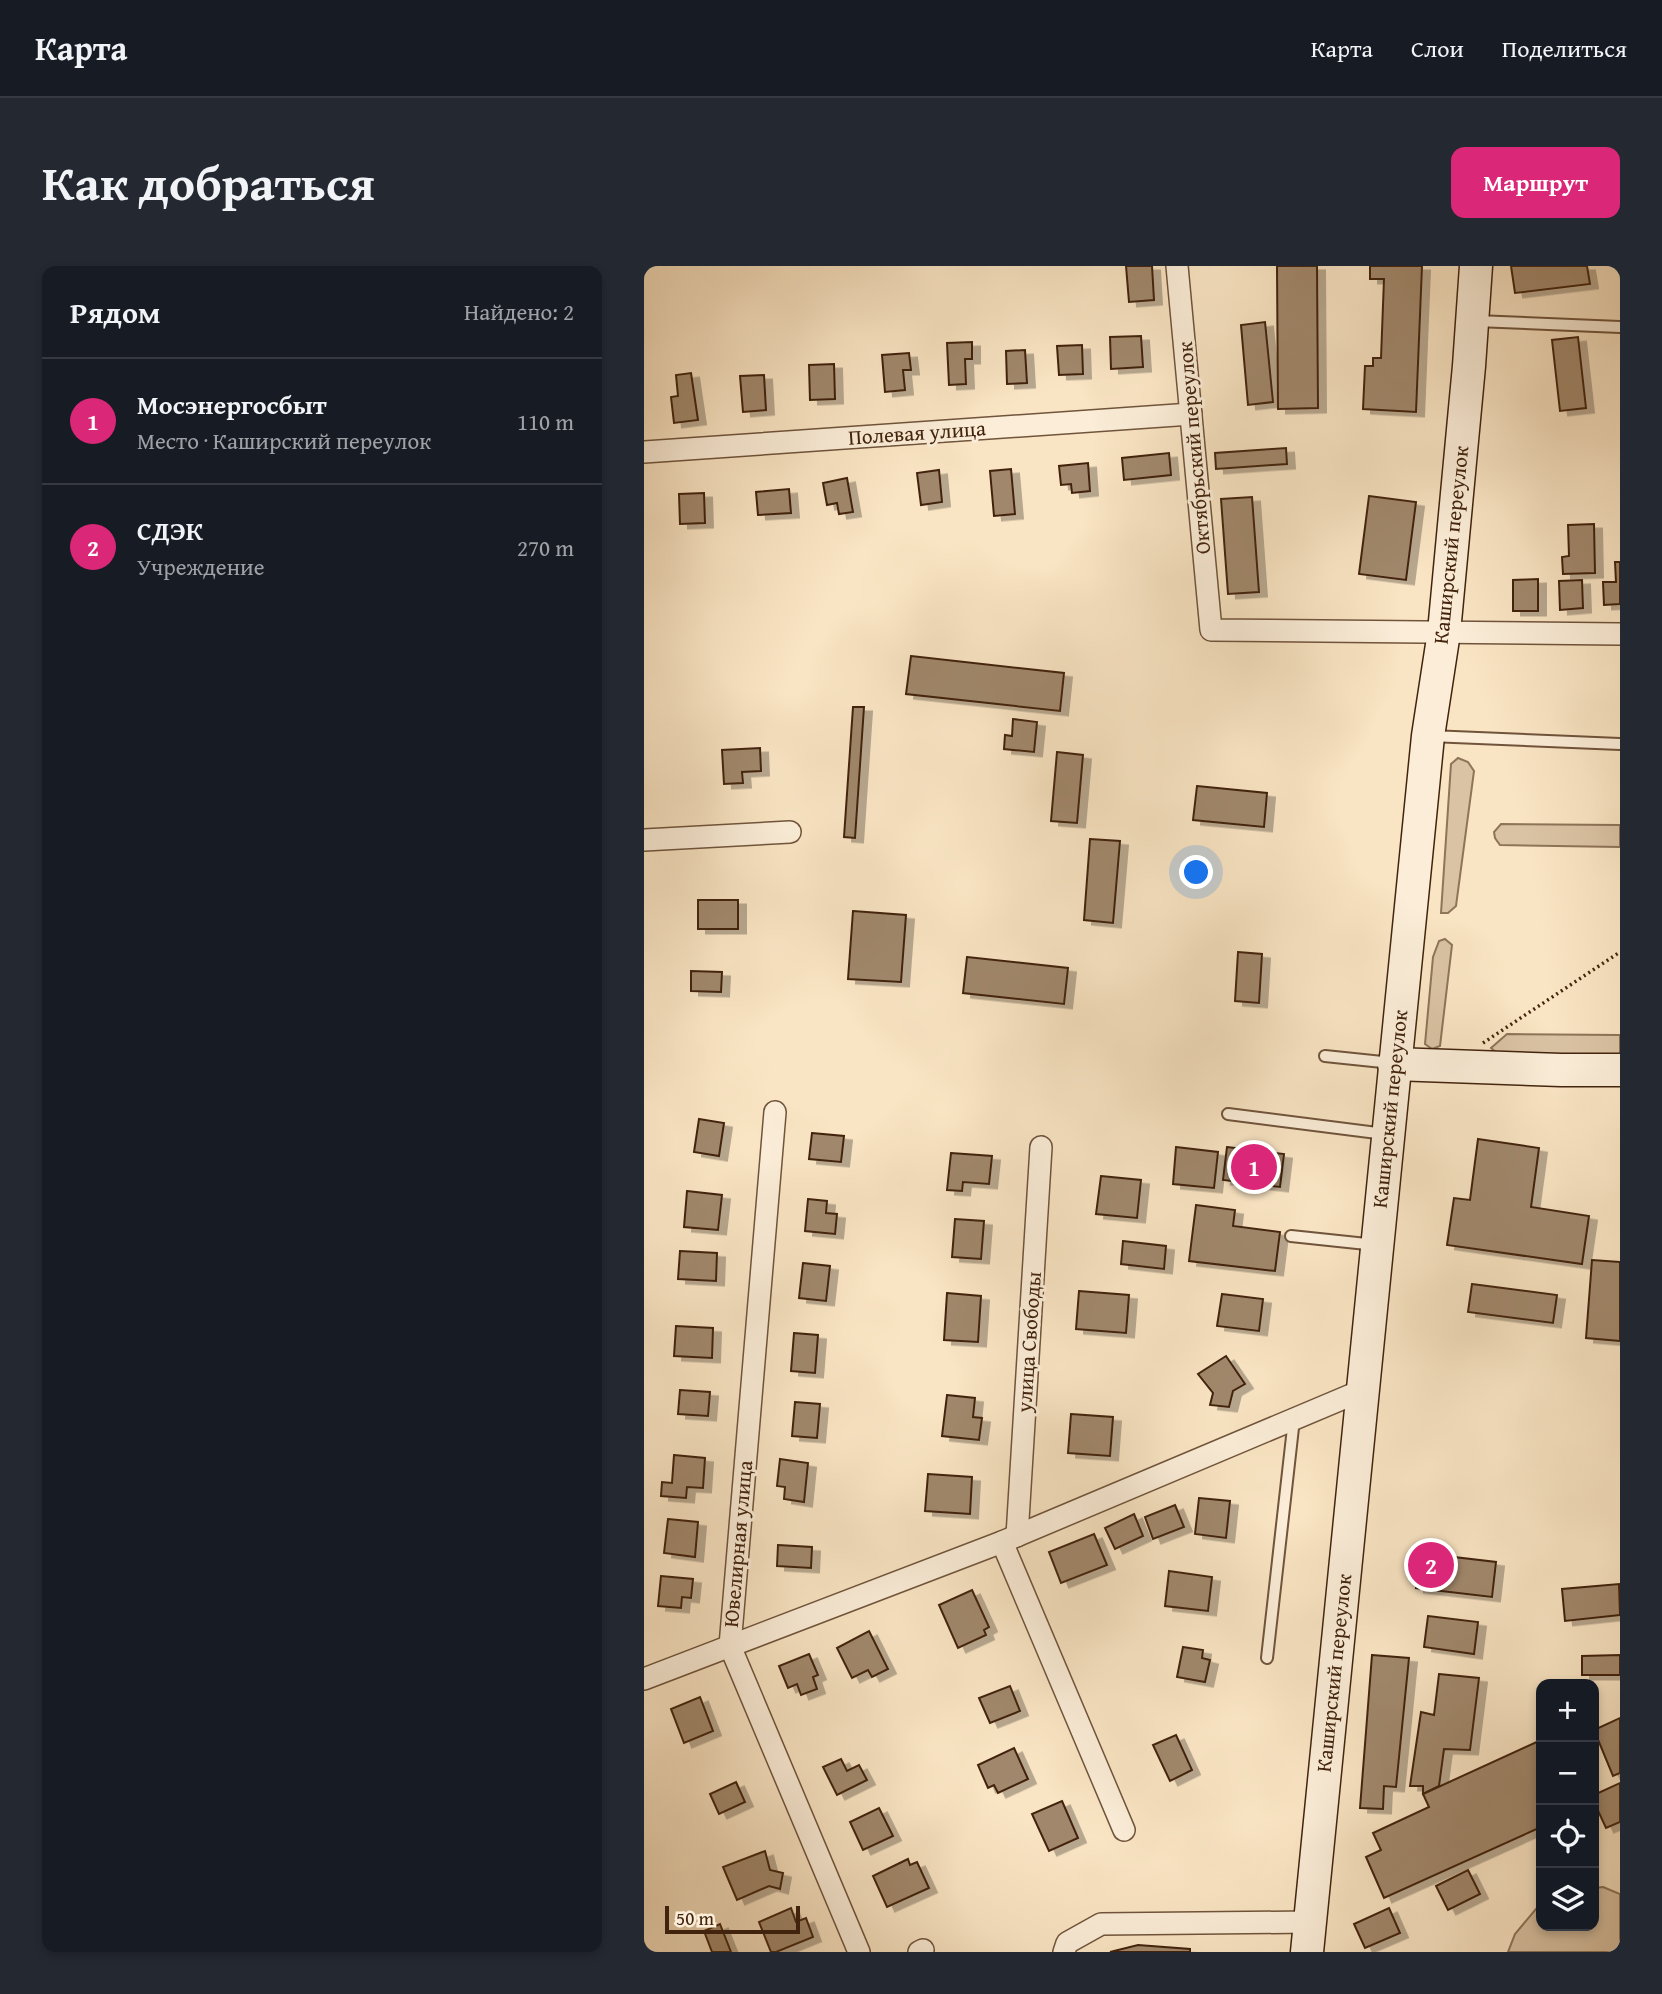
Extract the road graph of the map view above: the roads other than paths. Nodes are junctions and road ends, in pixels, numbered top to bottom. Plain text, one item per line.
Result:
1 (1177, 266) edge
2 (1476, 266) edge
3 (1472, 321) junction
4 (1620, 327) edge
5 (1191, 414) junction
6 (644, 452) edge
7 (1444, 632) junction
8 (1620, 634) edge
9 (1428, 736) junction
10 (1620, 744) edge
11 (790, 832) dead end
12 (644, 841) edge
13 (1325, 1056) dead end
14 (1394, 1064) junction
15 (1620, 1070) edge
16 (775, 1112) dead end
17 (1228, 1114) dead end
18 (1387, 1135) junction
19 (1041, 1147) dead end
20 (1292, 1236) dead end
21 (1377, 1246) junction
22 (1363, 1390) junction
23 (1294, 1419) junction
24 (1009, 1539) junction
25 (730, 1646) junction
26 (1267, 1658) dead end
27 (644, 1679) edge
28 (1124, 1830) dead end
29 (1308, 1937) edge
30 (859, 1952) edge
31 (1064, 1952) edge

1 - 5 street, Октябрьский переулок
2 - 3 main road, Каширский переулок
3 - 4 lane
3 - 7 main road, Каширский переулок
5 - 6 street, Полевая улица
5 - 7 street, Октябрьский переулок
7 - 8 street
7 - 9 main road, Каширский переулок
9 - 10 lane
9 - 14 main road, Каширский переулок
11 - 12 street
13 - 14 lane
14 - 15 main road
14 - 18 main road, Каширский переулок
16 - 25 street, Ювелирная улица
17 - 18 lane
18 - 21 main road, Каширский переулок
19 - 24 street, улица Свободы
20 - 21 lane
21 - 22 main road, Каширский переулок
22 - 23 street
22 - 29 main road, Каширский переулок
23 - 24 street
23 - 26 lane
24 - 25 street
24 - 28 street, улица Свободы
25 - 27 street
25 - 30 street, Ювелирная улица
29 - 31 street

